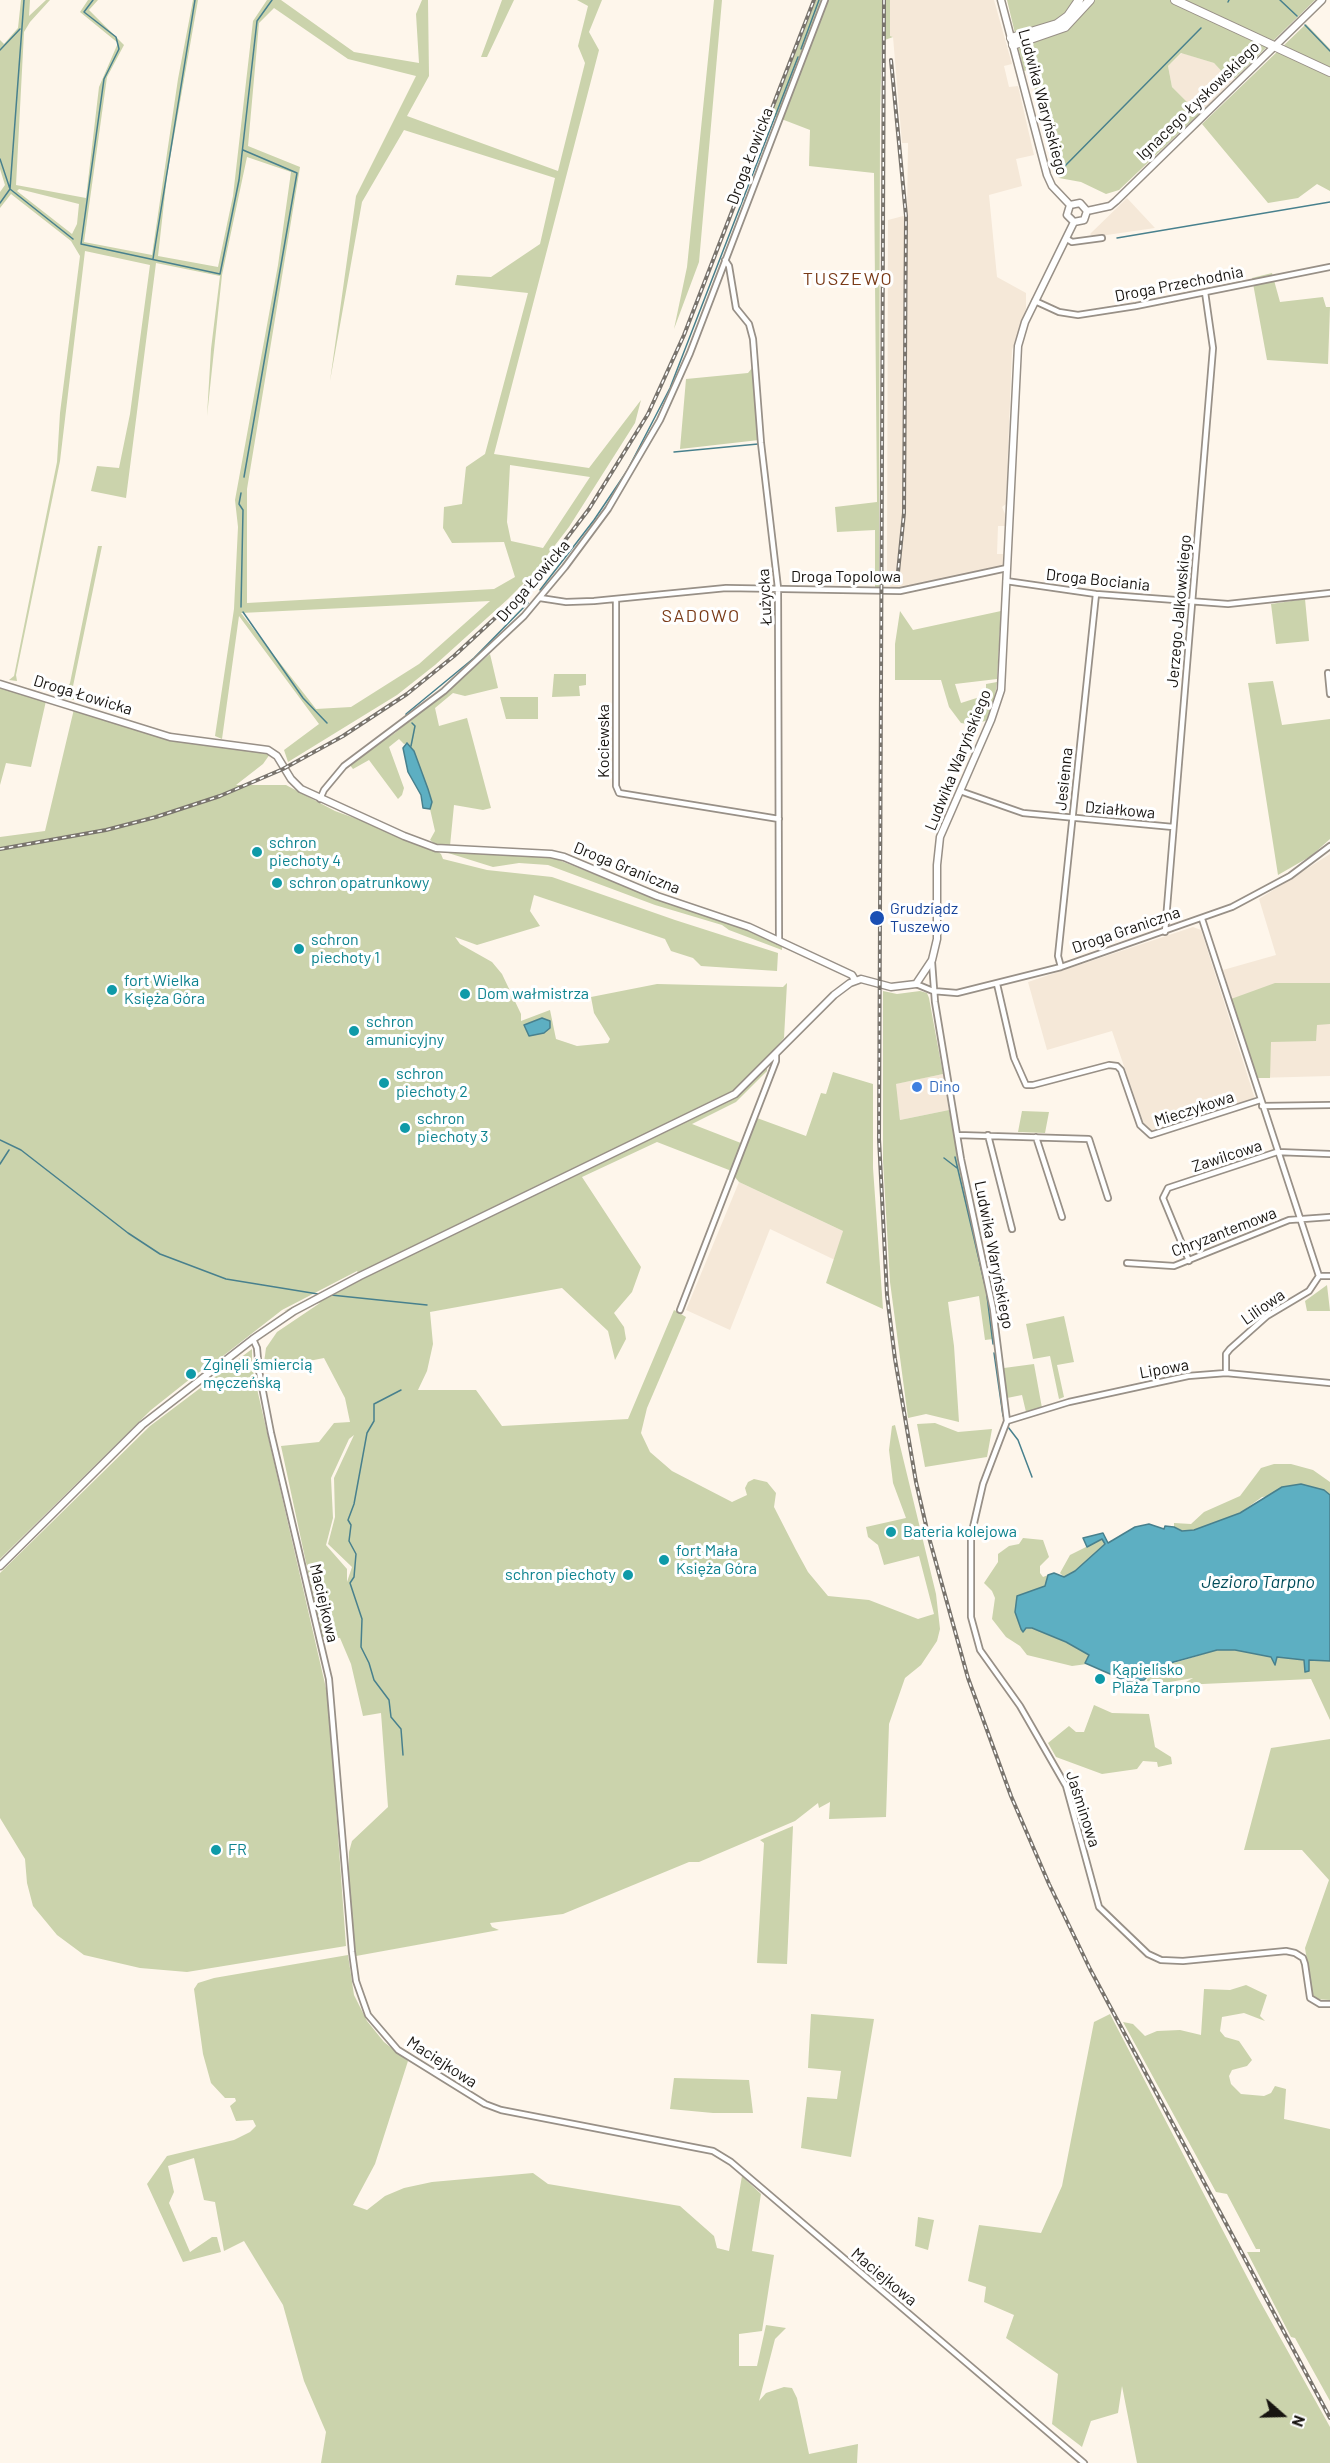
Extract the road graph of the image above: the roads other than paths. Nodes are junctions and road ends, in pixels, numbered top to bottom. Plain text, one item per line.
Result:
1 (825, 0) edge
2 (1000, 0) edge
3 (1079, 0) edge
4 (1090, 0) edge
5 (1175, 0) edge
6 (1322, 0) edge
7 (1012, 41) junction
8 (1275, 46) junction
9 (1330, 72) edge
10 (1070, 205) junction
11 (1087, 210) junction
12 (1074, 222) junction
13 (1102, 238) dead end
14 (1067, 239) junction
15 (725, 260) junction
16 (1330, 267) edge
17 (1205, 292) junction
18 (1035, 301) junction
19 (1006, 568) junction
20 (1006, 581) junction
21 (778, 588) junction
22 (1330, 593) edge
23 (1096, 594) junction
24 (540, 598) junction
25 (616, 598) junction
26 (1192, 601) junction
27 (1328, 673) dead end
28 (0, 684) edge
29 (1330, 694) edge
30 (960, 791) junction
31 (320, 799) junction
32 (1072, 818) junction
33 (779, 819) junction
34 (1173, 827) junction
35 (1330, 846) edge
36 (1202, 919) junction
37 (1165, 932) junction
38 (779, 941) junction
39 (932, 960) junction
40 (1060, 967) junction
41 (855, 980) junction
42 (916, 984) junction
43 (997, 984) junction
44 (933, 991) junction
45 (776, 1053) junction
46 (1261, 1103) junction
47 (1330, 1105) edge
48 (957, 1135) junction
49 (988, 1135) junction
50 (1036, 1137) junction
51 (1276, 1152) junction
52 (1330, 1154) edge
53 (1108, 1198) dead end
54 (1062, 1216) dead end
55 (1330, 1217) edge
56 (1299, 1218) junction
57 (1012, 1229) dead end
58 (1189, 1261) junction
59 (1127, 1263) dead end
60 (1319, 1276) junction
61 (1330, 1276) edge
62 (680, 1310) dead end
63 (253, 1340) junction
64 (1226, 1373) junction
65 (1330, 1383) edge
66 (1007, 1421) junction
67 (0, 1566) edge
68 (1330, 2004) edge
69 (1084, 2463) edge

1 - 15 street, Droga Łowicka
2 - 7 street, Ludwika Waryńskiego
3 - 7 main road
4 - 7 main road
5 - 8 main road
6 - 8 street, Ignacego Łyskowskiego
7 - 10 street, Ludwika Waryńskiego
8 - 9 main road
8 - 11 street, Ignacego Łyskowskiego
10 - 11 street
10 - 12 street
11 - 12 street
12 - 14 street, Ludwika Waryńskiego
13 - 14 street
14 - 18 street, Ludwika Waryńskiego
15 - 21 street, Łużycka
15 - 24 street, Droga Łowicka
16 - 17 street, Droga Przechodnia
17 - 18 street, Droga Przechodnia
17 - 26 street, Jerzego Jalkowskiego
18 - 19 street, Ludwika Waryńskiego
19 - 20 street, Ludwika Waryńskiego
19 - 21 street, Droga Topolowa
20 - 23 street, Droga Bociania
20 - 30 street, Ludwika Waryńskiego
21 - 25 street, Droga Topolowa
21 - 33 street, Łużycka
22 - 26 street, Droga Bociania
23 - 26 street, Droga Bociania
23 - 32 street, Jesienna
24 - 25 street, Droga Topolowa
24 - 31 street, Droga Łowicka
25 - 33 street, Kociewska
26 - 34 street, Jerzego Jalkowskiego
27 - 29 street
28 - 31 street, Droga Łowicka
30 - 32 street, Działkowa
30 - 39 street, Ludwika Waryńskiego
31 - 38 street, Droga Graniczna
32 - 34 street, Działkowa
32 - 40 street, Jesienna
33 - 38 street, Łużycka
34 - 37 street, Jerzego Jalkowskiego
35 - 36 street, Droga Graniczna
36 - 37 street, Droga Graniczna
36 - 46 street, Mieczykowa
37 - 40 street, Droga Graniczna
38 - 41 street, Droga Graniczna
39 - 42 street
39 - 44 street, Ludwika Waryńskiego
40 - 43 street, Droga Graniczna
41 - 42 street, Droga Graniczna
41 - 45 street
42 - 44 street, Droga Graniczna
43 - 44 street, Droga Graniczna
43 - 46 street, Mieczykowa
44 - 48 street, Ludwika Waryńskiego
45 - 62 street
45 - 63 street
46 - 47 street
46 - 51 street, Mieczykowa
48 - 49 street
48 - 66 street, Ludwika Waryńskiego
49 - 50 street
49 - 57 street
50 - 53 street
50 - 54 street
51 - 52 street, Zawilcowa
51 - 56 street, Mieczykowa
51 - 58 street, Zawilcowa
55 - 56 street, Chryzantemowa
56 - 58 street, Chryzantemowa
56 - 60 street, Mieczykowa
58 - 59 street, Chryzantemowa
60 - 61 street
60 - 64 street, Liliowa
63 - 67 street
63 - 69 street, Maciejkowa
64 - 65 street, Lipowa
64 - 66 street, Lipowa
66 - 68 street, Jaśminowa

